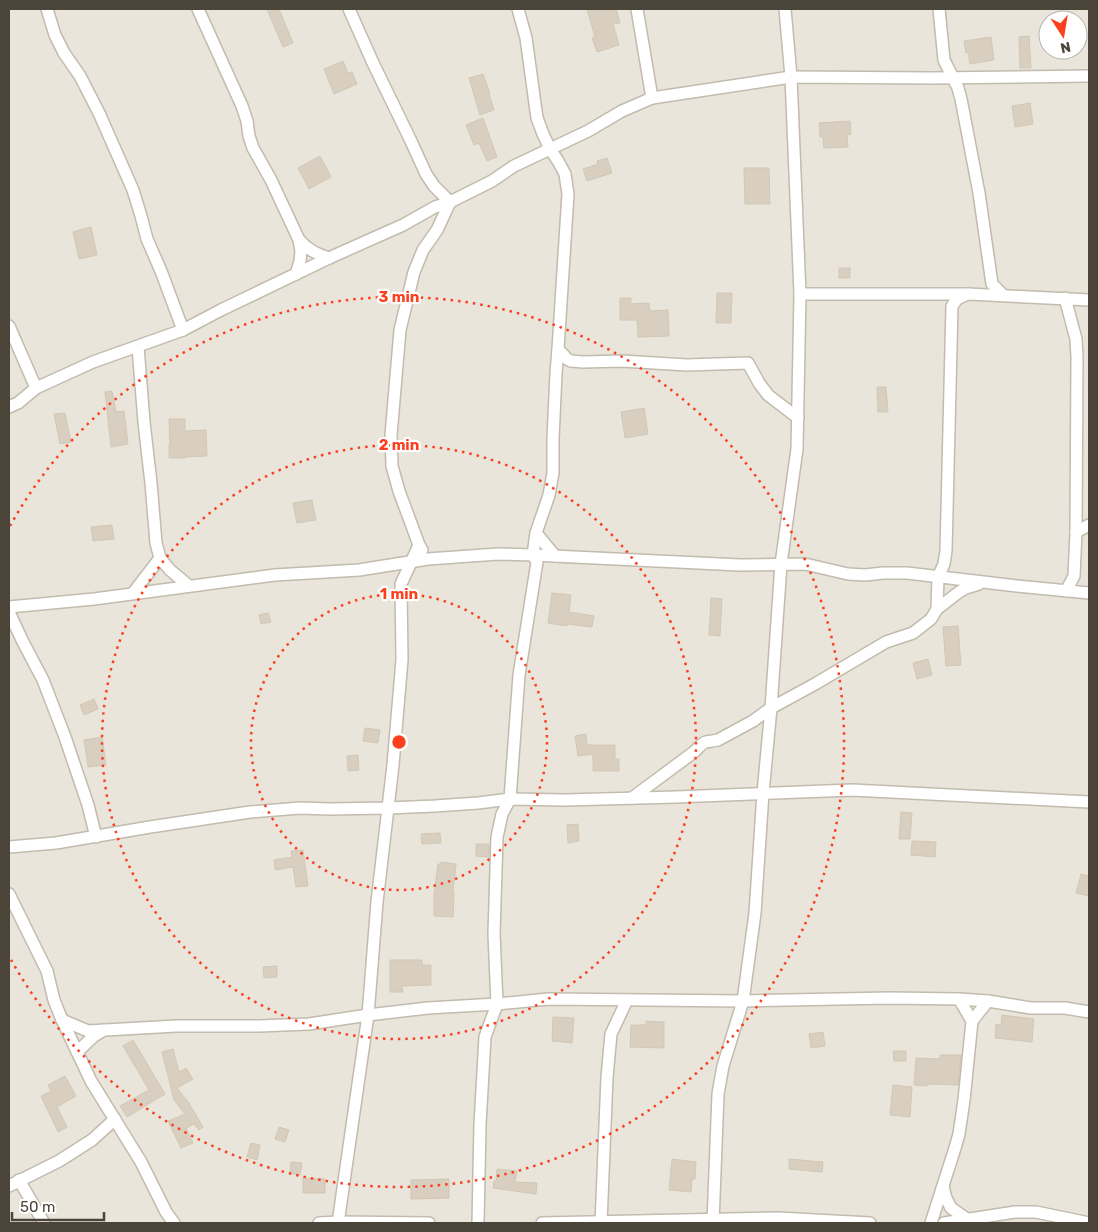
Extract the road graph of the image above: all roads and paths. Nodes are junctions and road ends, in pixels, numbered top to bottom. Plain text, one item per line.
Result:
1 (46, 9) edge
2 (198, 9) edge
3 (349, 9) edge
4 (518, 9) edge
5 (637, 9) edge
6 (785, 9) edge
7 (939, 9) edge
8 (944, 60) junction
9 (1089, 76) edge
10 (791, 77) junction
11 (932, 78) junction
12 (953, 78) junction
13 (652, 98) junction
14 (550, 148) junction
15 (450, 202) junction
16 (299, 240) junction
17 (329, 258) junction
18 (296, 274) junction
19 (992, 284) junction
20 (800, 294) junction
21 (968, 294) junction
22 (985, 294) junction
23 (1003, 295) junction
24 (1065, 298) junction
25 (1089, 300) edge
26 (9, 326) edge
27 (183, 330) junction
28 (138, 347) junction
29 (558, 350) junction
30 (36, 388) junction
31 (9, 407) edge
32 (798, 418) junction
33 (1089, 525) edge
34 (1076, 532) junction
35 (536, 533) junction
36 (419, 545) junction
37 (533, 555) junction
38 (555, 556) junction
39 (160, 558) junction
40 (428, 559) junction
41 (412, 561) junction
42 (782, 564) junction
43 (391, 566) junction
44 (1074, 576) junction
45 (938, 577) junction
46 (986, 583) junction
47 (401, 584) junction
48 (189, 586) junction
49 (1066, 591) junction
50 (132, 593) junction
51 (1088, 593) edge
52 (9, 606) edge
53 (938, 609) junction
54 (9, 612) edge
55 (771, 708) junction
56 (763, 793) junction
57 (632, 798) junction
58 (510, 799) junction
59 (1089, 802) edge
60 (388, 808) junction
61 (96, 837) junction
62 (9, 847) edge
63 (9, 894) edge
64 (959, 999) junction
65 (627, 1000) junction
66 (743, 1001) junction
67 (988, 1001) junction
68 (497, 1004) junction
69 (1089, 1012) edge
70 (368, 1014) junction
71 (62, 1020) junction
72 (972, 1021) junction
73 (105, 1030) junction
74 (77, 1052) junction
75 (115, 1119) junction
76 (14, 1183) edge
77 (943, 1186) junction
78 (166, 1212) junction
79 (967, 1219) junction
80 (338, 1222) edge
81 (602, 1222) edge
82 (713, 1222) edge
83 (829, 1222) edge
84 (44, 1223) edge
85 (174, 1223) edge
86 (185, 1223) edge
87 (319, 1223) edge
88 (429, 1223) edge
89 (478, 1223) edge
90 (542, 1223) edge
91 (870, 1223) edge
92 (931, 1223) edge
93 (944, 1223) edge
94 (1089, 1223) edge

1 - 27 street
2 - 16 street
3 - 15 street
4 - 14 street
5 - 13 street
6 - 10 street
7 - 8 street
8 - 11 street
8 - 12 street
9 - 12 street
10 - 11 street
10 - 13 street
10 - 20 street
11 - 12 street
12 - 19 street
13 - 14 street
14 - 15 street
14 - 29 street
15 - 17 street
15 - 36 street
16 - 17 street
16 - 18 street
17 - 18 street
18 - 27 street
19 - 22 street
19 - 23 street
20 - 21 street
20 - 32 street
21 - 22 street
21 - 45 street
22 - 23 street
23 - 24 street
24 - 25 street
24 - 34 street
26 - 30 street
27 - 28 street
28 - 30 street
28 - 39 street
29 - 32 street
29 - 35 street
30 - 31 street
32 - 42 street
33 - 34 street
34 - 44 street
35 - 37 street
35 - 38 street
36 - 40 street
36 - 41 street
37 - 38 street
37 - 40 street
37 - 58 street
38 - 42 street
39 - 48 street
39 - 50 street
40 - 41 street
41 - 43 street
41 - 47 street
42 - 45 street
42 - 55 street
43 - 47 street
43 - 48 street
44 - 49 street
44 - 51 street
45 - 46 street
45 - 53 street
46 - 49 street
46 - 53 street
47 - 60 street
48 - 50 street
49 - 51 street
50 - 52 street
53 - 55 street
54 - 61 street
55 - 56 street
55 - 57 street
56 - 57 street
56 - 59 street
56 - 66 street
57 - 58 street
58 - 60 street
58 - 68 street
60 - 61 street
60 - 70 street
61 - 62 street
63 - 71 street
64 - 66 street
64 - 67 street
64 - 72 street
65 - 66 street
65 - 68 street
65 - 81 street
66 - 82 street
67 - 69 street
67 - 72 street
68 - 70 street
68 - 89 street
70 - 73 street
70 - 80 street
71 - 73 street
71 - 74 street
72 - 77 street
73 - 74 street
74 - 75 street
75 - 76 street
75 - 78 street
76 - 84 street
77 - 79 street
77 - 92 street
78 - 85 street
78 - 86 street
79 - 93 street
79 - 94 street
80 - 87 street
80 - 88 street
81 - 82 street
81 - 90 street
82 - 83 street
83 - 91 street

